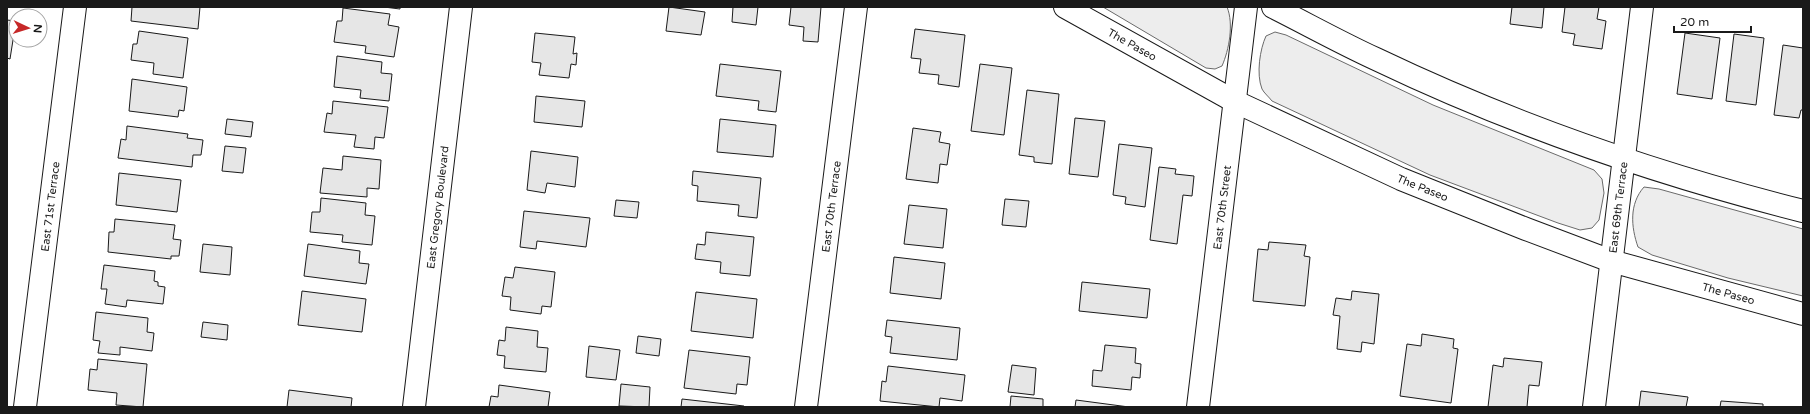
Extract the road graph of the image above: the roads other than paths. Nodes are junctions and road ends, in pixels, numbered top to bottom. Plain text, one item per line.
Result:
1 (75, 7) edge
2 (461, 7) edge
3 (856, 7) edge
4 (1064, 7) edge
5 (1246, 7) edge
6 (1273, 7) edge
7 (1642, 7) edge
8 (1234, 101) junction
9 (1623, 159) junction
10 (1803, 211) edge
11 (1611, 261) junction
12 (1803, 314) edge
13 (25, 407) edge
14 (414, 407) edge
15 (806, 407) edge
16 (1198, 407) edge
17 (1594, 407) edge

1 - 13 main road, East 71st Terrace
2 - 14 main road, East Gregory Boulevard
3 - 15 main road, East 70th Terrace
4 - 8 main road, The Paseo
5 - 8 main road, East 70th Street
6 - 9 main road
7 - 9 main road, East 69th Terrace
8 - 11 main road, The Paseo
8 - 16 main road, East 70th Street
9 - 10 main road
9 - 11 main road, East 69th Terrace
11 - 12 main road, The Paseo
11 - 17 main road, East 69th Terrace

